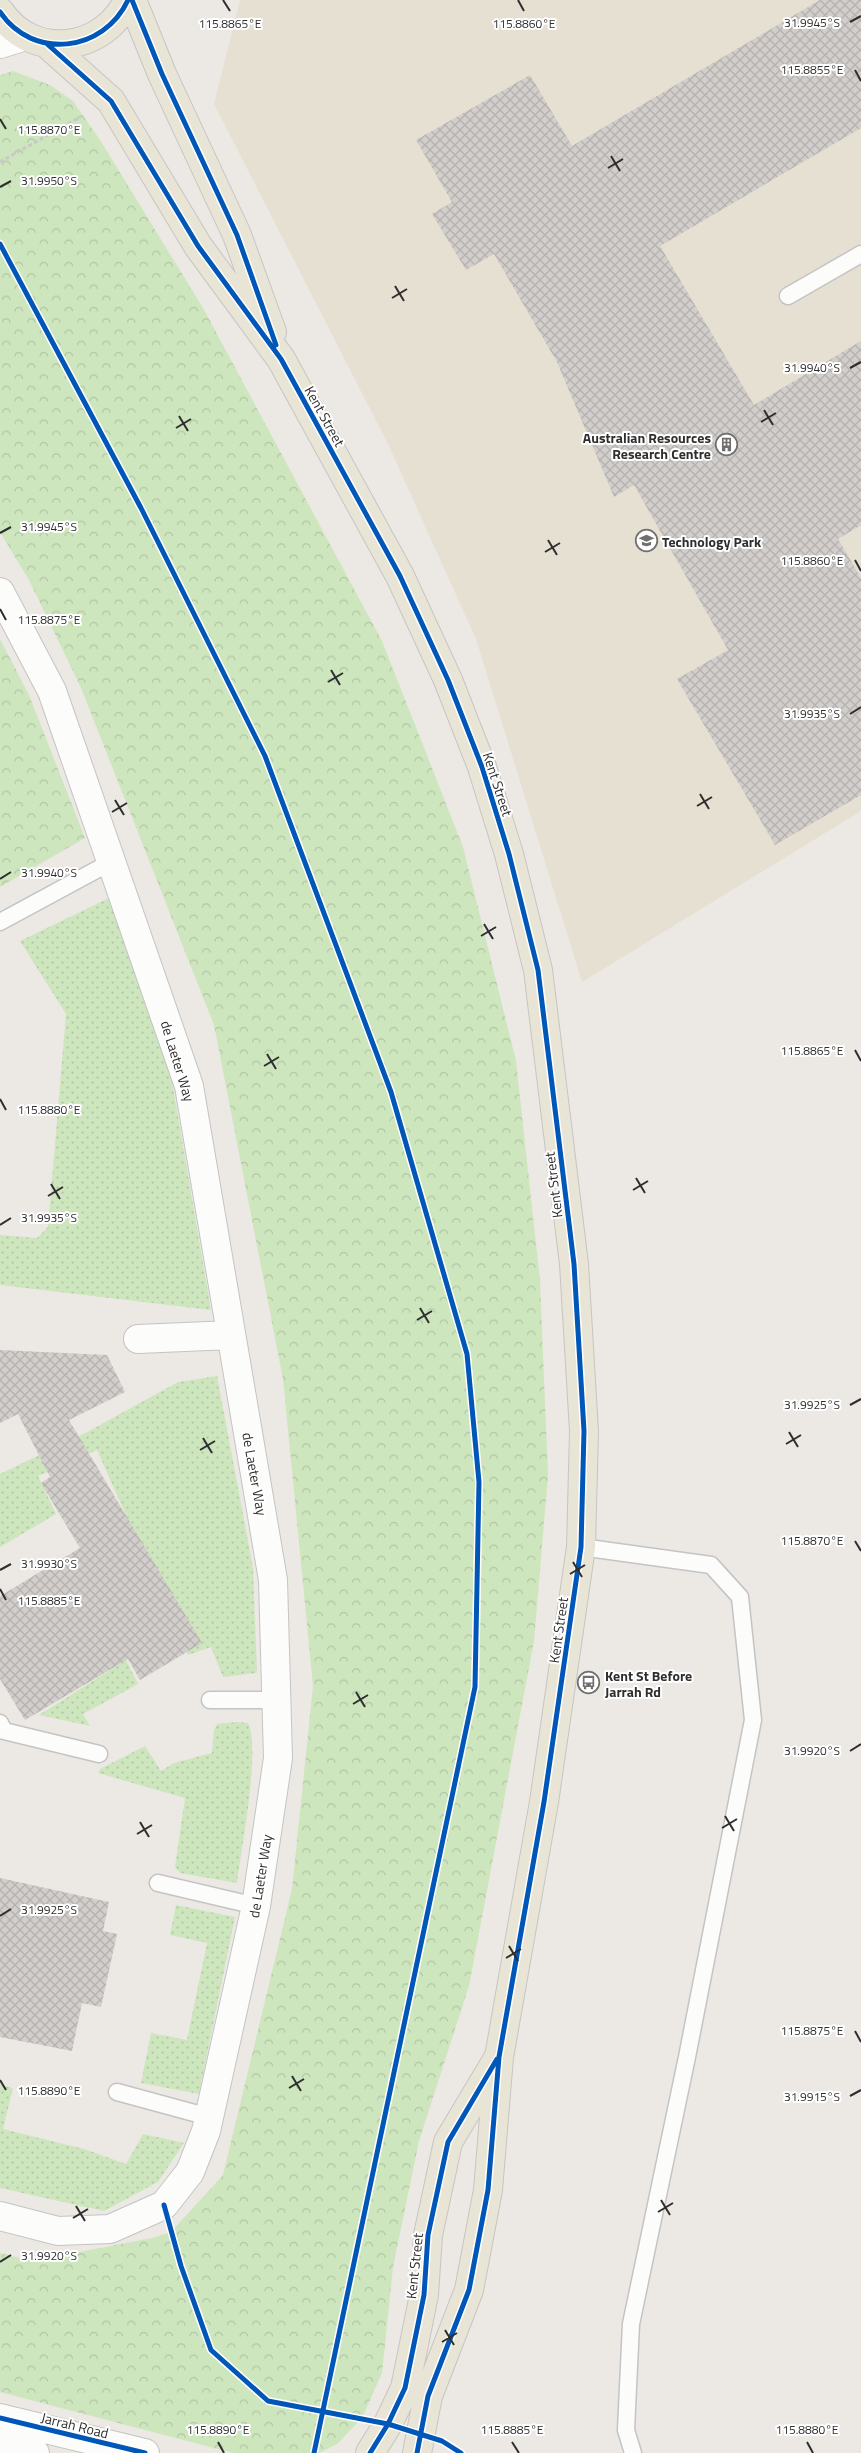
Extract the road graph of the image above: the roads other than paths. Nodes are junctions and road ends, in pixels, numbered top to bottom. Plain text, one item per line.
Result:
1 (128, 0) edge
2 (132, 0) edge
3 (0, 12) edge
4 (36, 40) junction
5 (0, 44) edge
6 (861, 254) edge
7 (788, 296) dead end
8 (281, 359) junction
9 (0, 592) edge
10 (111, 862) junction
11 (0, 922) edge
12 (231, 1335) junction
13 (138, 1339) dead end
14 (581, 1547) junction
15 (210, 1700) dead end
16 (277, 1700) junction
17 (0, 1723) edge
18 (99, 1754) dead end
19 (158, 1883) dead end
20 (256, 1906) junction
21 (499, 2057) junction
22 (117, 2092) dead end
23 (209, 2117) junction
24 (0, 2216) edge
25 (0, 2418) edge
26 (0, 2444) edge
27 (35, 2453) edge
28 (145, 2453) edge
29 (370, 2453) edge
30 (417, 2453) edge
31 (633, 2453) edge

1 - 4 main road
2 - 8 main road, Kent Street
3 - 4 main road, Kent Street
4 - 5 street
4 - 8 main road, Kent Street
6 - 7 lane
8 - 14 main road, Kent Street
9 - 10 street, de Laeter Way
10 - 11 lane
10 - 12 street, de Laeter Way
12 - 13 street
12 - 16 street, de Laeter Way
14 - 21 main road, Kent Street
14 - 31 lane
15 - 16 lane
16 - 20 street, de Laeter Way
17 - 18 lane
19 - 20 lane
20 - 23 street, de Laeter Way
21 - 29 main road, Kent Street
21 - 30 main road, Kent Street
22 - 23 lane
23 - 24 street, de Laeter Way
25 - 28 street, Jarrah Road
26 - 27 street

